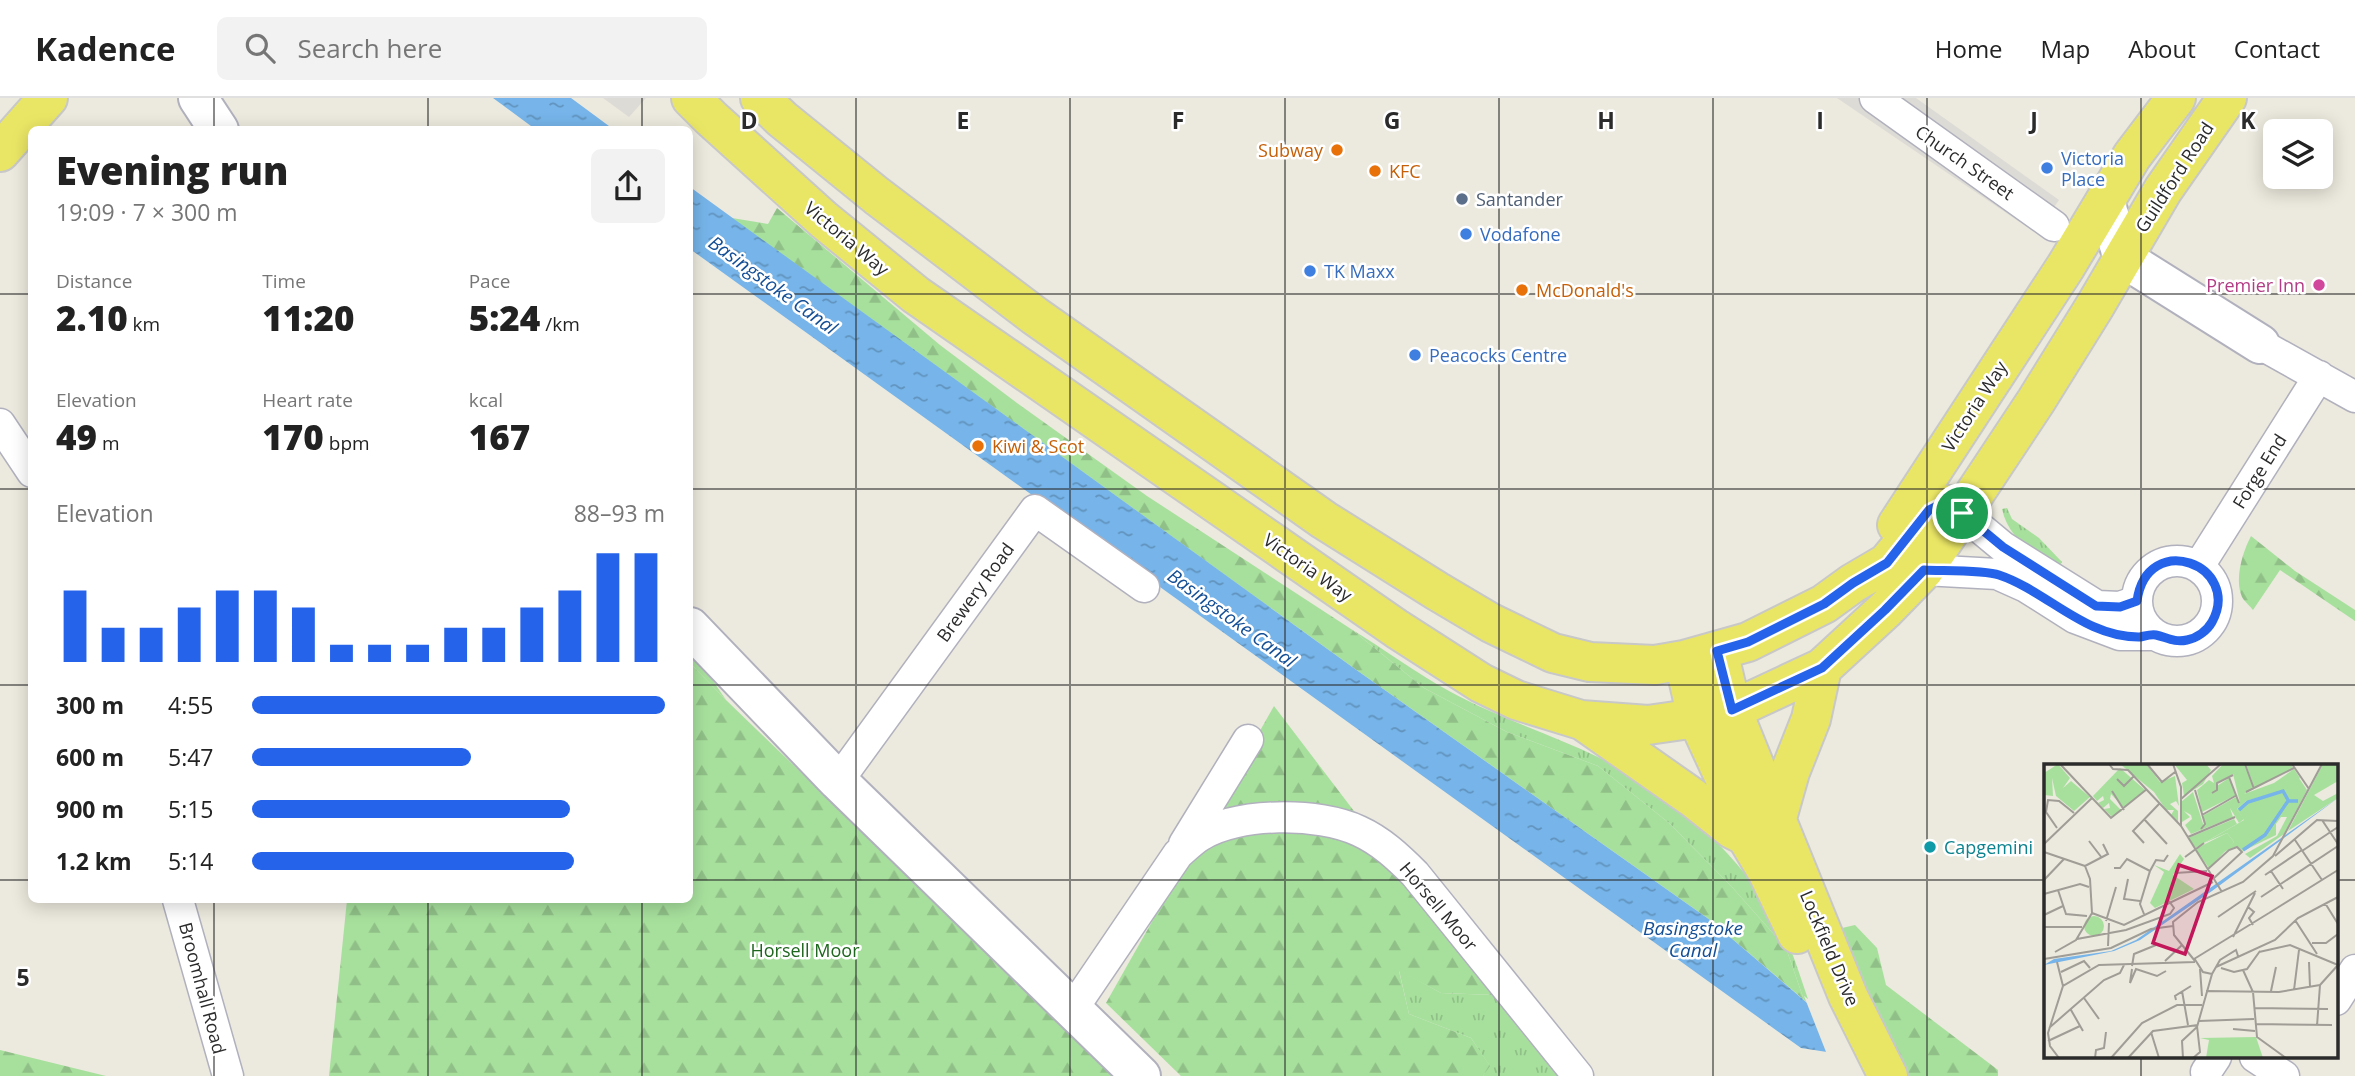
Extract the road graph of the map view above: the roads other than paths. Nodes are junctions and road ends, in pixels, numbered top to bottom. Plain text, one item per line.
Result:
1 (48, 98) edge
2 (198, 98) edge
3 (691, 98) edge
4 (760, 98) edge
5 (1875, 98) edge
6 (2176, 98) edge
7 (2227, 98) edge
8 (216, 126) edge
9 (0, 152) edge
10 (2083, 218) junction
11 (2123, 258) junction
12 (2260, 344) joint
13 (2319, 376) junction
14 (2355, 397) edge
15 (0, 424) edge
16 (28, 466) edge
17 (1962, 513) junction
18 (2199, 566) junction
19 (1924, 570) junction
20 (1853, 583) junction
21 (1144, 587) dead end
22 (2137, 601) junction
23 (693, 630) edge
24 (2156, 635) junction
25 (1701, 655) junction
26 (1822, 668) junction
27 (1715, 714) junction
28 (1581, 720) junction
29 (1248, 740) dead end
30 (838, 781) junction
31 (1761, 827) junction
32 (1178, 853) junction
33 (179, 903) edge
34 (1817, 950) junction
35 (2355, 970) edge
36 (2338, 997) edge
37 (1072, 1010) junction
38 (2257, 1058) edge
39 (2298, 1058) edge
40 (228, 1076) edge
41 (1141, 1076) edge
42 (1578, 1076) edge
43 (1861, 1076) edge
44 (1888, 1076) edge
45 (2286, 1076) edge

1 - 9 main road
2 - 8 street
3 - 28 main road, Victoria Way
4 - 25 main road, Victoria Way
5 - 10 street, Church Street
6 - 10 main road
7 - 11 main road, Guildford Road
10 - 11 street
10 - 20 main road, Victoria Way
11 - 12 street
11 - 17 main road, Victoria Way
12 - 13 street
13 - 14 street
13 - 18 street, Forge End
15 - 16 street
17 - 19 main road, Victoria Way
17 - 20 main road, Victoria Way
17 - 22 street
18 - 22 street
18 - 24 street
19 - 24 street
19 - 26 main road, Victoria Way
20 - 25 main road, Victoria Way
21 - 30 street, Brewery Road
22 - 24 street
23 - 30 street
25 - 27 main road, Lockfield Drive
26 - 27 main road, Victoria Way
26 - 31 main road
27 - 28 main road, Victoria Way
27 - 31 main road, Lockfield Drive
28 - 31 main road
29 - 32 street, Horsell Moor
30 - 37 street
31 - 34 main road, Lockfield Drive
32 - 37 street, Horsell Moor
32 - 42 street, Horsell Moor
33 - 40 street, Broomhall Road
34 - 43 main road, Lockfield Drive
34 - 44 main road, Lockfield Drive
35 - 36 street
37 - 41 street
38 - 45 street
39 - 45 street

